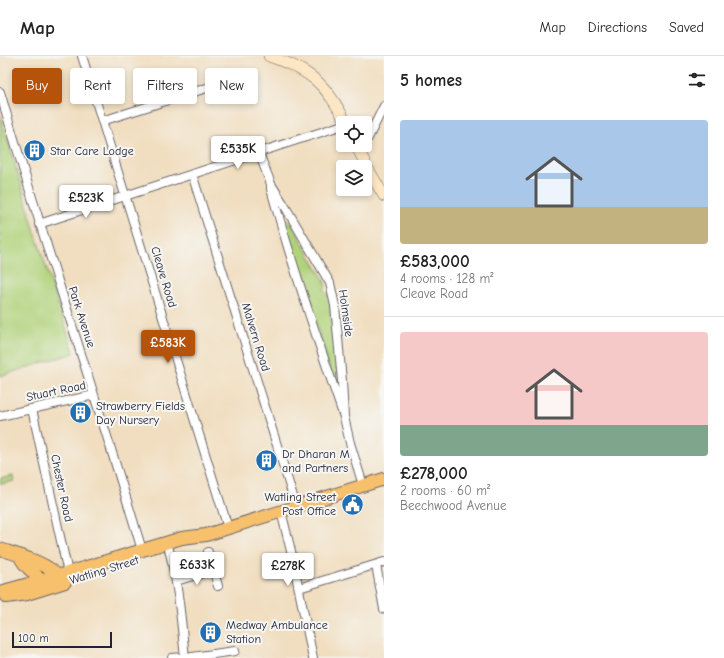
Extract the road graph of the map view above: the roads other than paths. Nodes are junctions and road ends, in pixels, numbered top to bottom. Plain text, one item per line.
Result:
1 (82, 56) edge
2 (269, 56) edge
3 (205, 89) edge
4 (0, 92) edge
5 (384, 106) edge
6 (343, 116) edge
7 (102, 121) junction
8 (336, 127) edge
9 (372, 130) edge
10 (362, 152) edge
11 (259, 153) junction
12 (192, 174) junction
13 (271, 184) junction
14 (126, 196) junction
15 (384, 196) edge
16 (288, 212) junction
17 (278, 216) junction
18 (39, 224) junction
19 (342, 381) junction
20 (332, 383) junction
21 (94, 396) junction
22 (32, 409) junction
23 (0, 416) edge
24 (344, 417) junction
25 (384, 479) edge
26 (363, 486) junction
27 (296, 506) junction
28 (281, 511) junction
29 (228, 528) junction
30 (168, 546) junction
31 (142, 550) junction
32 (208, 552) dead end
33 (10, 553) edge
34 (380, 563) edge
35 (213, 570) junction
36 (62, 574) junction
37 (176, 582) junction
38 (41, 585) junction
39 (218, 586) dead end
40 (19, 587) junction
41 (299, 588) junction
42 (0, 592) edge
43 (0, 597) edge
44 (384, 610) edge
45 (235, 651) dead end
46 (185, 657) edge
47 (172, 658) edge
48 (313, 658) edge

1 - 7 street, Cleave Road
2 - 6 street
3 - 7 street
4 - 18 street, Park Avenue
5 - 9 street
7 - 14 street, Cleave Road
8 - 11 street
10 - 15 street
11 - 12 street
11 - 13 street, Holmside
12 - 14 street
12 - 27 street, Malvern Road
13 - 16 street, Holmside
13 - 17 street, Holmside
14 - 18 street
14 - 29 street, Cleave Road
16 - 17 street
16 - 19 street, Holmside
17 - 20 street, Holmside
18 - 21 street, Park Avenue
19 - 20 street
19 - 24 street, Holmside
20 - 24 street, Holmside
21 - 22 street, Stuart Road
21 - 31 street, Park Avenue
22 - 23 street, Stuart Road
22 - 36 street, Chester Road
24 - 26 street, Holmside
25 - 26 main road, Watling Street
26 - 27 main road, Watling Street
27 - 28 main road, Watling Street
28 - 29 main road, Watling Street
28 - 41 street
29 - 30 main road, Watling Street
30 - 31 main road, Watling Street
30 - 37 street
30 - 38 main road, Watling Street
31 - 36 main road, Watling Street
32 - 35 street
33 - 36 main road
33 - 38 main road
33 - 40 main road
34 - 41 street
34 - 44 street
35 - 37 street
35 - 39 street
36 - 38 main road, Watling Street
37 - 46 street
38 - 40 main road
38 - 43 main road, Watling Street
40 - 42 main road
41 - 48 street
45 - 46 street
46 - 47 street

